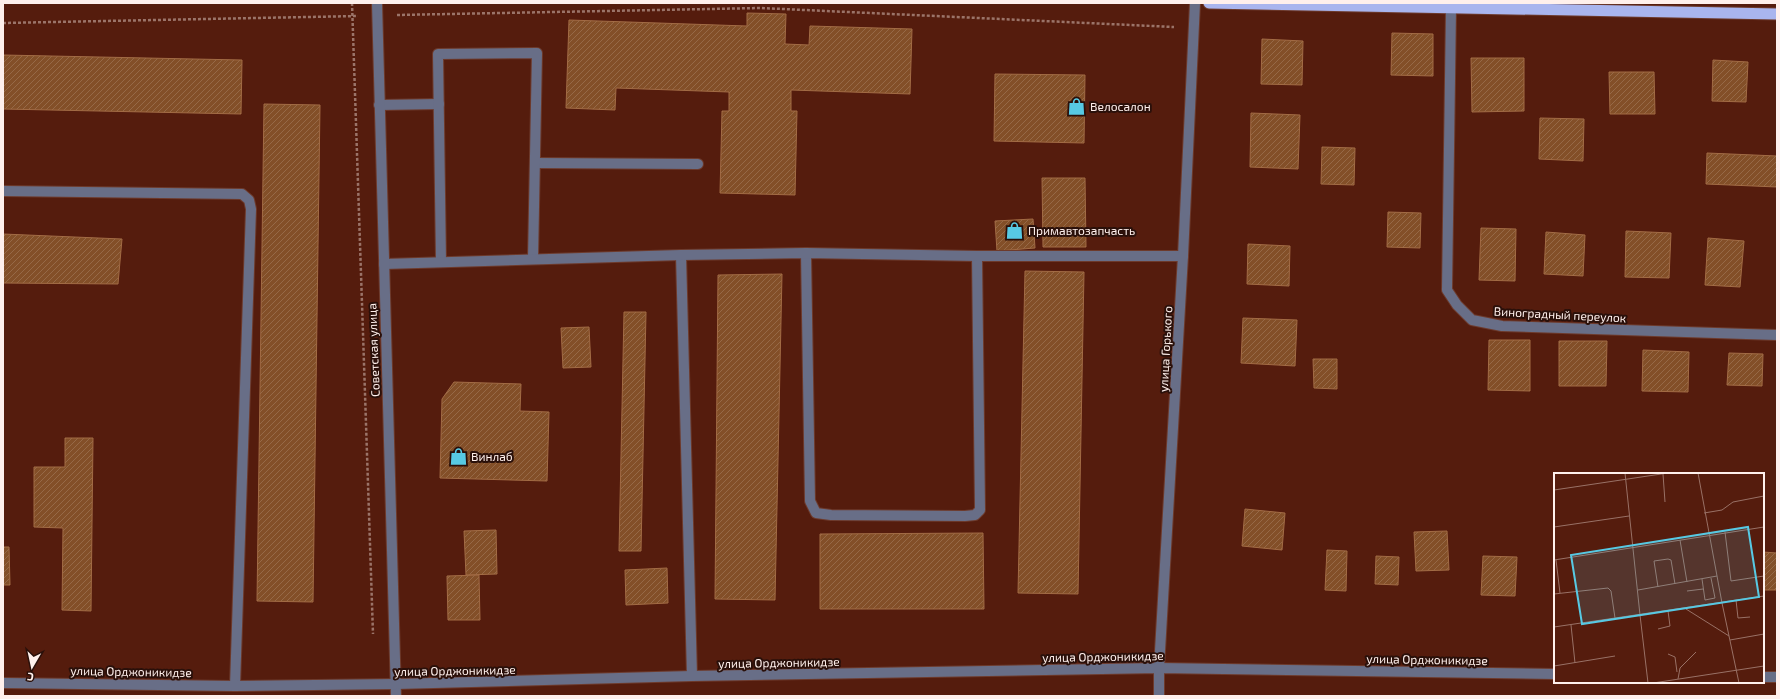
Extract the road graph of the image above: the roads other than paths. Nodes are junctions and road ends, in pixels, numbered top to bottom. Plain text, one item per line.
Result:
1 (377, 3) edge
2 (1195, 3) edge
3 (1209, 3) edge
4 (1451, 8) junction
5 (1777, 14) edge
6 (439, 104) junction
7 (379, 105) junction
8 (535, 163) junction
9 (698, 164) dead end
10 (3, 191) edge
11 (806, 253) junction
12 (681, 255) junction
13 (977, 256) junction
14 (1183, 256) junction
15 (533, 259) junction
16 (441, 262) junction
17 (384, 264) junction
18 (1777, 335) edge
19 (1159, 668) junction
20 (1554, 674) edge
21 (692, 676) junction
22 (1764, 676) edge
23 (1777, 677) edge
24 (3, 683) edge
25 (396, 684) junction
26 (235, 686) junction
27 (396, 696) edge
28 (1158, 696) edge

1 - 7 street, Советская улица
2 - 14 street, улица Горького
3 - 4 highway
4 - 5 highway
4 - 18 street, Виноградный переулок
6 - 7 street
6 - 8 street
6 - 16 street
7 - 17 street, Советская улица
8 - 9 street
8 - 15 street
10 - 26 street
11 - 12 street
11 - 13 street
11 - 13 street
12 - 15 street
12 - 21 street
13 - 14 street
14 - 19 street, улица Горького
15 - 16 street
16 - 17 street
17 - 25 street, Советская улица
19 - 20 street, улица Орджоникидзе
19 - 21 street, улица Орджоникидзе
19 - 28 street, улица Горького
21 - 25 street, улица Орджоникидзе
22 - 23 street
24 - 26 street, улица Орджоникидзе
25 - 26 street, улица Орджоникидзе
25 - 27 street, Советская улица

